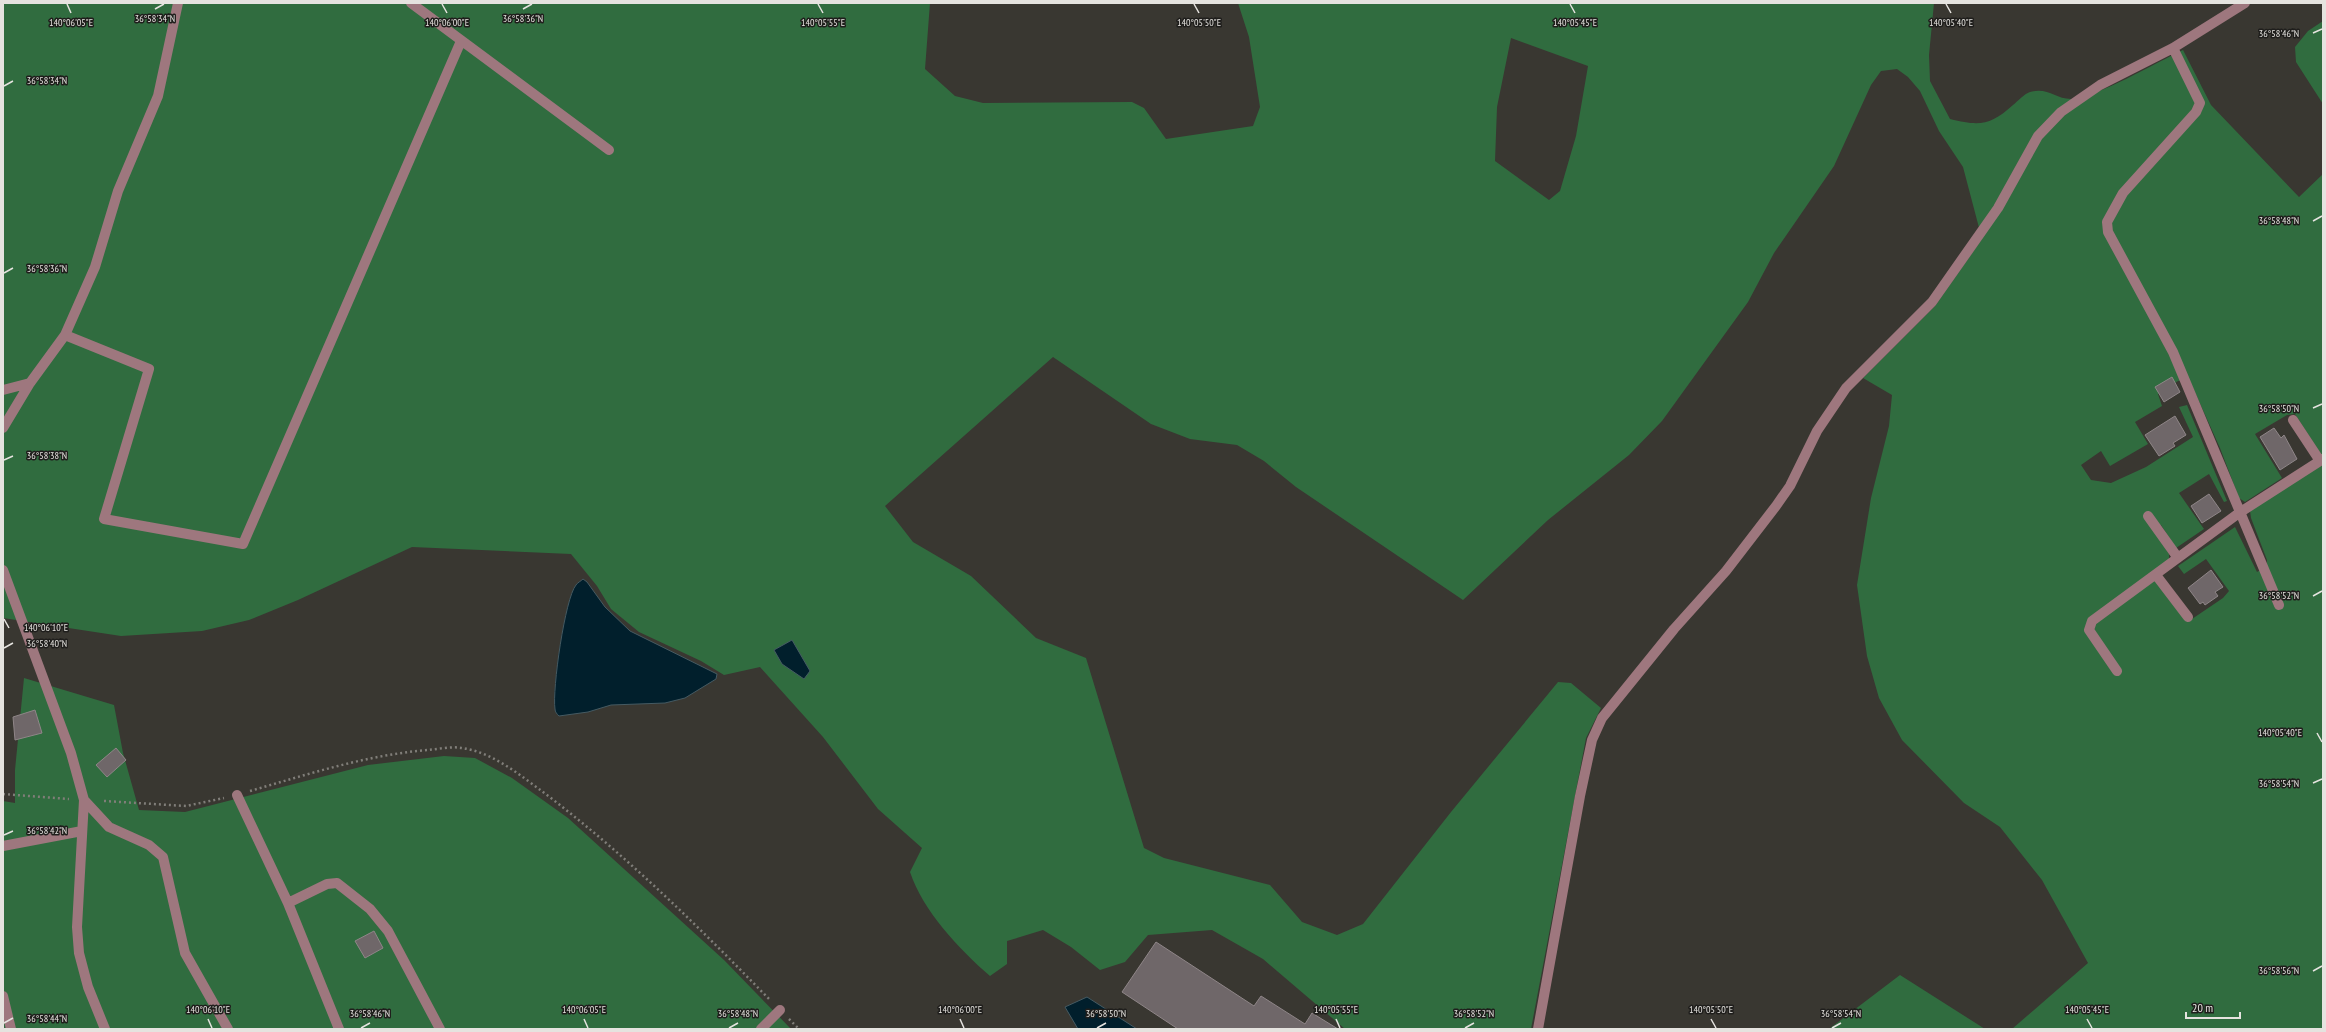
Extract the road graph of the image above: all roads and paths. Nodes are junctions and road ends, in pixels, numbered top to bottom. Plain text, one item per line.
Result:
1 (178, 3) edge
2 (411, 3) edge
3 (2245, 3) edge
4 (461, 41) junction
5 (2173, 48) junction
6 (609, 150) dead end
7 (65, 335) junction
8 (30, 383) junction
9 (3, 390) edge
10 (2292, 420) dead end
11 (3, 428) edge
12 (2321, 460) edge
13 (2239, 513) junction
14 (2148, 516) dead end
15 (2178, 558) junction
16 (3, 570) edge
17 (2156, 574) junction
18 (2279, 605) dead end
19 (2188, 617) dead end
20 (2117, 671) dead end
21 (3, 794) edge
22 (237, 795) junction
23 (84, 800) junction
24 (82, 831) junction
25 (3, 846) edge
26 (288, 903) junction
27 (3, 996) edge
28 (780, 1010) junction
29 (11, 1029) edge
30 (105, 1029) edge
31 (228, 1029) edge
32 (339, 1029) edge
33 (440, 1029) edge
34 (761, 1029) edge
35 (798, 1029) edge
36 (1538, 1029) edge

1 - 7 lane
2 - 4 lane
3 - 5 lane
4 - 6 lane
4 - 7 lane
5 - 13 lane
5 - 36 lane
7 - 8 lane
8 - 9 lane
8 - 11 lane
10 - 12 lane
12 - 13 lane
13 - 15 lane
13 - 18 lane
14 - 15 lane
15 - 17 lane
16 - 23 lane
17 - 19 lane
17 - 20 lane
21 - 23 path
22 - 23 path
22 - 26 lane
22 - 28 path
23 - 24 lane
23 - 31 lane
24 - 25 lane
24 - 30 lane
26 - 32 lane
26 - 33 lane
27 - 29 lane
28 - 34 lane
28 - 35 path

